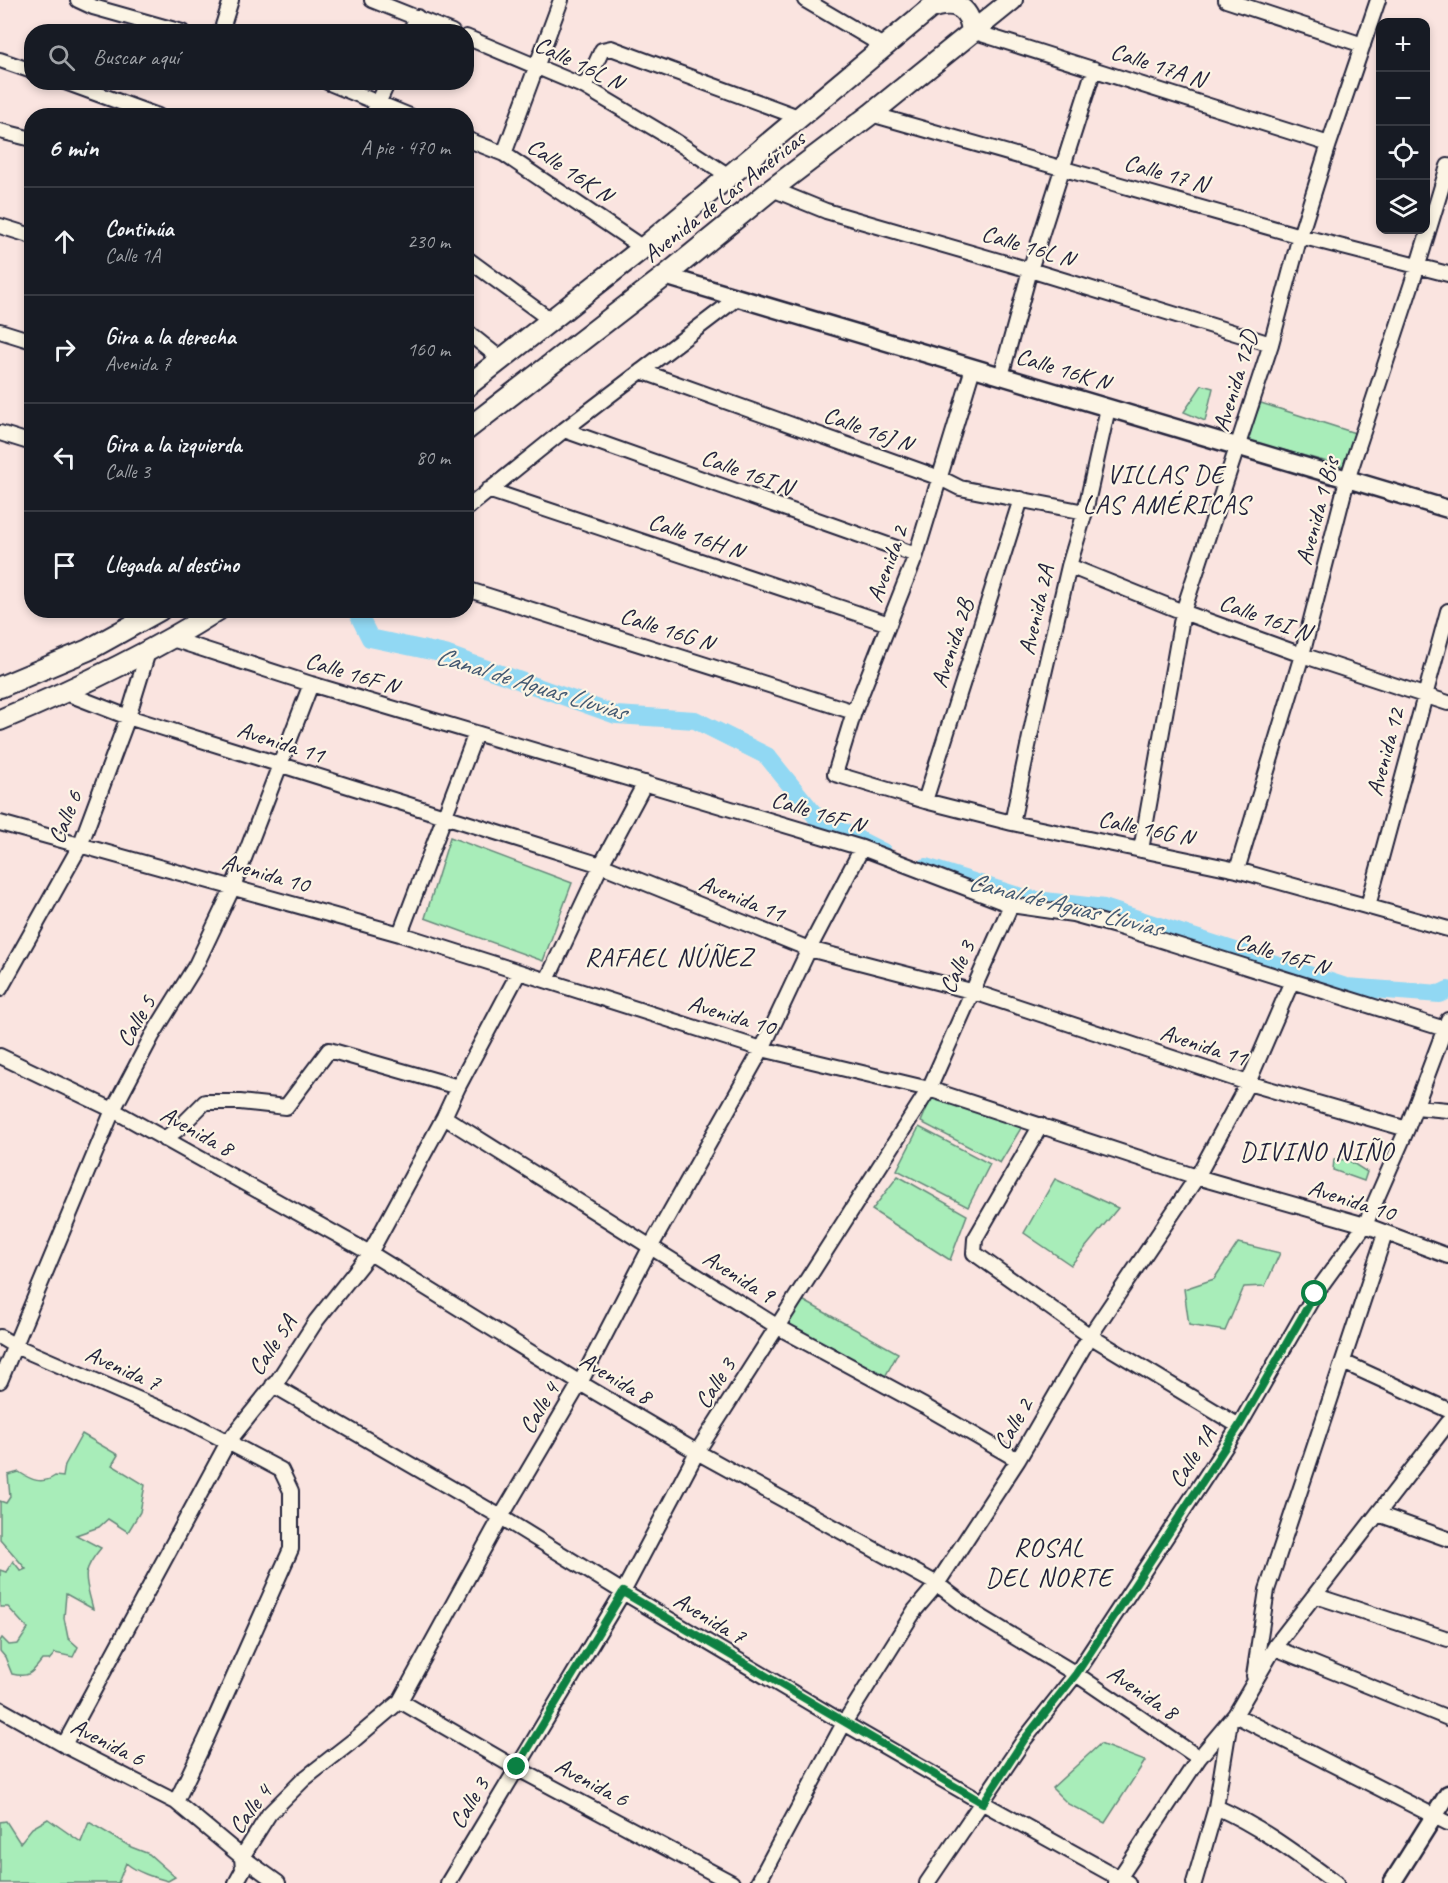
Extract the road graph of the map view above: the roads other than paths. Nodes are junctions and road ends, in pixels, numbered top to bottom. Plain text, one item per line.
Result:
1 (78, 0) edge
2 (231, 0) edge
3 (372, 0) edge
4 (561, 0) edge
5 (805, 0) edge
6 (1012, 0) edge
7 (1226, 0) edge
8 (1378, 0) edge
9 (936, 4) edge
10 (417, 17) junction
11 (154, 24) edge
12 (224, 24) edge
13 (414, 24) edge
14 (433, 24) edge
15 (972, 31) junction
16 (474, 40) edge
17 (1363, 45) junction
18 (885, 47) junction
19 (0, 60) edge
20 (536, 65) junction
21 (24, 68) edge
22 (1094, 69) junction
23 (585, 87) junction
24 (87, 90) edge
25 (346, 90) edge
26 (384, 90) edge
27 (378, 103) junction
28 (136, 108) edge
29 (376, 108) edge
30 (390, 108) edge
31 (871, 114) junction
32 (801, 118) junction
33 (0, 131) edge
34 (24, 138) edge
35 (474, 142) edge
36 (1329, 144) junction
37 (504, 154) junction
38 (1448, 166) edge
39 (1064, 167) junction
40 (729, 176) junction
41 (772, 189) junction
42 (0, 226) edge
43 (24, 234) edge
44 (1300, 236) junction
45 (643, 248) junction
46 (474, 264) edge
47 (1418, 266) junction
48 (1030, 270) junction
49 (1448, 274) edge
50 (665, 276) junction
51 (737, 298) junction
52 (552, 321) junction
53 (0, 332) edge
54 (474, 337) edge
55 (24, 340) edge
56 (1271, 344) junction
57 (502, 360) junction
58 (973, 368) junction
59 (641, 372) junction
60 (1001, 376) junction
61 (474, 381) edge
62 (1108, 408) junction
63 (474, 424) edge
64 (564, 430) junction
65 (0, 433) edge
66 (24, 440) edge
67 (1238, 447) junction
68 (940, 478) junction
69 (1347, 480) junction
70 (488, 490) junction
71 (1021, 499) junction
72 (474, 501) edge
73 (1448, 509) edge
74 (1085, 512) junction
75 (916, 555) junction
76 (1069, 566) junction
77 (474, 592) edge
78 (1448, 611) edge
79 (1183, 612) junction
80 (146, 618) edge
81 (205, 618) edge
82 (889, 624) junction
83 (172, 639) junction
84 (148, 652) junction
85 (1302, 655) junction
86 (311, 684) junction
87 (0, 687) edge
88 (66, 693) junction
89 (1425, 696) junction
90 (1448, 704) edge
91 (854, 712) junction
92 (128, 717) junction
93 (0, 720) edge
94 (476, 733) junction
95 (280, 765) junction
96 (835, 774) joint
97 (645, 783) junction
98 (925, 801) junction
99 (444, 818) junction
100 (0, 823) edge
101 (1012, 823) junction
102 (80, 846) junction
103 (862, 848) junction
104 (1141, 850) junction
105 (601, 866) junction
106 (1237, 870) junction
107 (233, 887) junction
108 (1011, 904) junction
109 (1368, 906) junction
110 (1448, 929) edge
111 (400, 934) junction
112 (809, 949) junction
113 (519, 972) junction
114 (547, 980) junction
115 (1292, 981) junction
116 (0, 989) edge
117 (971, 992) junction
118 (1447, 1026) edge
119 (762, 1049) junction
120 (0, 1056) edge
121 (1248, 1083) junction
122 (458, 1087) junction
123 (929, 1089) junction
124 (1416, 1107) junction
125 (113, 1110) junction
126 (1448, 1110) edge
127 (444, 1117) junction
128 (1041, 1125) junction
129 (1407, 1129) junction
130 (164, 1139) junction
131 (1197, 1177) junction
132 (1365, 1225) junction
133 (1385, 1234) junction
134 (651, 1246) junction
135 (370, 1253) junction
136 (1448, 1256) edge
137 (778, 1327) junction
138 (1090, 1336) junction
139 (0, 1337) edge
140 (15, 1346) junction
141 (1343, 1362) junction
142 (0, 1382) edge
143 (580, 1383) junction
144 (273, 1385) junction
145 (1448, 1410) edge
146 (1448, 1423) edge
147 (1239, 1426) junction
148 (228, 1442) junction
149 (697, 1452) junction
150 (1018, 1460) junction
151 (1378, 1514) junction
152 (501, 1517) junction
153 (1448, 1539) edge
154 (937, 1584) junction
155 (623, 1592) junction
156 (1316, 1596) junction
157 (1448, 1639) edge
158 (1275, 1648) junction
159 (1076, 1674) junction
160 (1253, 1684) junction
161 (400, 1701) junction
162 (0, 1709) edge
163 (1232, 1718) junction
164 (1448, 1718) edge
165 (844, 1723) junction
166 (64, 1745) junction
167 (1198, 1758) junction
168 (517, 1767) junction
169 (1448, 1794) edge
170 (176, 1802) junction
171 (983, 1803) junction
172 (1216, 1807) junction
173 (1442, 1820) edge
174 (242, 1857) junction
175 (1121, 1881) edge
176 (236, 1883) edge
177 (278, 1883) edge
178 (448, 1883) edge
179 (732, 1883) edge
180 (758, 1883) edge
181 (927, 1883) edge
182 (1194, 1883) edge
183 (1336, 1883) edge
184 (1392, 1883) edge

1 - 11 street
2 - 12 street
3 - 10 street
4 - 20 street
5 - 18 street
6 - 15 main road, Avenida de Las Américas
7 - 17 street
8 - 17 street, Avenida 12D
9 - 15 main road
9 - 18 main road, Avenida de Las Américas
10 - 13 street
10 - 14 street
15 - 22 street, Calle 17A N
15 - 31 main road, Avenida de Las Américas
16 - 20 street, Calle 16L N
17 - 36 street, Avenida 12D
18 - 32 main road, Avenida de Las Américas
19 - 21 street
20 - 23 street, Calle 16L N
20 - 37 street
22 - 36 street, Calle 17A N
22 - 39 street
23 - 32 street
23 - 40 street, Calle 16L N
24 - 28 street
25 - 27 street
26 - 27 street
27 - 29 street
27 - 30 street
31 - 39 street, Calle 17 N
31 - 41 main road, Avenida de Las Américas
32 - 40 main road, Avenida de Las Américas
33 - 34 street
35 - 37 street, Calle 16K N
36 - 44 street, Avenida 12D
37 - 45 street, Calle 16K N
38 - 47 street, Avenida 1 Bis
39 - 44 street, Calle 17 N
39 - 48 street
40 - 45 main road, Avenida de Las Américas
41 - 48 street, Calle 16L N
41 - 50 main road, Avenida de Las Américas
42 - 43 street
44 - 47 street, Calle 17 N
44 - 56 street, Avenida 12D
45 - 52 main road, Avenida de Las Américas
46 - 52 street
47 - 49 street, Calle 17 N
47 - 69 street, Avenida 1 Bis
48 - 56 street, Calle 16L N
48 - 60 street
50 - 51 street, Calle 16K N
50 - 63 main road, Avenida de Las Américas
51 - 58 street, Calle 16K N
51 - 59 street
52 - 57 main road, Avenida de Las Américas
53 - 55 street
54 - 57 street
56 - 67 street, Avenida 12D
57 - 61 main road, Avenida de Las Américas
58 - 60 street, Calle 16K N
58 - 68 street, Avenida 2
59 - 64 street
59 - 68 street, Calle 16J N
60 - 62 street, Calle 16K N
62 - 67 street, Calle 16K N
62 - 74 street, Avenida 2A
64 - 70 street
64 - 75 street, Calle 16I N
65 - 66 street
67 - 69 street, Calle 16K N
67 - 79 street, Avenida 12D
68 - 71 street, Calle 16J N
68 - 75 street, Avenida 2
69 - 73 street, Calle 16K N
69 - 85 street, Avenida 1 Bis
70 - 72 street
70 - 82 street, Calle 16H N
71 - 74 street, Calle 16J N
71 - 98 street, Avenida 2B
74 - 76 street, Avenida 2A
75 - 82 street, Avenida 2
76 - 79 street, Calle 16I N
76 - 101 street, Avenida 2A
77 - 91 street, Calle 16G N
78 - 89 street, Avenida 12
79 - 85 street, Calle 16I N
79 - 104 street, Avenida 12D
80 - 87 main road
81 - 83 main road
82 - 91 street, Avenida 2
83 - 84 main road
83 - 86 street, Calle 16F N
84 - 88 main road
84 - 92 street, Calle 6
85 - 89 street, Calle 16I N
85 - 106 street, Avenida 1 Bis
86 - 94 street, Calle 16F N
86 - 95 street, Calle 5
88 - 92 street, Avenida 11
88 - 93 main road
89 - 90 street, Calle 16I N
89 - 109 street, Avenida 12
91 - 96 street, Avenida 2
92 - 95 street, Avenida 11
92 - 102 street, Calle 6
94 - 97 street, Calle 16F N
94 - 99 street
95 - 99 street, Avenida 11
95 - 107 street, Calle 5
96 - 98 street, Calle 16G N
97 - 103 street, Calle 16F N
97 - 105 street
98 - 101 street, Calle 16G N
99 - 105 street, Avenida 11
99 - 111 street
100 - 102 street, Avenida 10
101 - 104 street, Calle 16G N
102 - 107 street, Avenida 10
102 - 116 street, Calle 6
103 - 108 street, Calle 16F N
103 - 112 street, Calle 4
104 - 106 street, Calle 16G N
105 - 112 street, Avenida 11
105 - 114 street
106 - 109 street, Calle 16G N
107 - 111 street, Avenida 10
107 - 125 street, Calle 5
108 - 115 street, Calle 16F N
108 - 117 street, Calle 3
109 - 110 street, Calle 16G N
111 - 113 street, Avenida 10
112 - 117 street, Avenida 11
112 - 119 street, Calle 4
113 - 114 street, Avenida 10
113 - 122 street, Calle 5A
114 - 119 street, Avenida 10
115 - 118 street, Calle 16F N
115 - 121 street, Calle 2
117 - 121 street, Avenida 11
117 - 123 street, Calle 3
118 - 124 street, Calle 1A
119 - 123 street, Avenida 10
119 - 134 street, Calle 4
120 - 125 street, Avenida 8
121 - 129 street, Avenida 11
121 - 131 street, Calle 2
122 - 127 street, Calle 5A
122 - 130 street
123 - 128 street, Avenida 10
123 - 137 street, Calle 3
124 - 126 street
124 - 129 street, Calle 1A
125 - 130 street, Avenida 8
125 - 140 street, Calle 5
127 - 134 street, Avenida 9
127 - 135 street, Calle 5A
128 - 131 street, Avenida 10
128 - 138 street
129 - 132 street, Calle 1A
130 - 135 street, Avenida 8
131 - 132 street, Avenida 10
131 - 138 street, Calle 2
132 - 133 street, Avenida 10
132 - 147 street, Calle 1A
133 - 136 street, Avenida 10
133 - 141 street
134 - 137 street, Avenida 9
134 - 143 street, Calle 4
135 - 143 street, Avenida 8
135 - 144 street, Calle 5A
137 - 149 street, Calle 3
137 - 150 street, Avenida 9
138 - 147 street
138 - 150 street, Calle 2
139 - 140 street, Avenida 7
140 - 142 street, Calle 5
140 - 148 street, Avenida 7
141 - 145 street
141 - 160 street
143 - 149 street, Avenida 8
143 - 152 street, Calle 4
144 - 148 street, Calle 5A
144 - 152 street, Avenida 7
146 - 151 street
147 - 159 street, Calle 1A
148 - 166 street, Calle 5A
148 - 170 street, Avenida 7
149 - 154 street, Avenida 8
149 - 155 street, Calle 3
150 - 154 street, Calle 2
151 - 153 street
151 - 156 street
152 - 155 street, Avenida 7
152 - 161 street, Calle 4
154 - 159 street, Avenida 8
154 - 165 street, Calle 2
155 - 165 street, Avenida 7
155 - 168 street, Calle 3
156 - 157 street
156 - 158 street
158 - 160 street
158 - 164 street
159 - 167 street, Avenida 8
159 - 171 street, Calle 1A
160 - 163 street
161 - 168 street, Avenida 6
161 - 174 street, Calle 4
162 - 166 street, Avenida 6
163 - 167 street
163 - 172 street
163 - 173 street
165 - 171 street, Avenida 7
165 - 180 street, Calle 2
166 - 170 street, Avenida 6
167 - 175 street
168 - 178 street, Calle 3
168 - 179 street, Avenida 6
169 - 173 street
170 - 174 street, Avenida 6
171 - 175 street, Avenida 7
171 - 181 street, Calle 1A
172 - 182 street
172 - 183 street
173 - 184 street
174 - 176 street, Calle 4
174 - 177 street, Avenida 6

